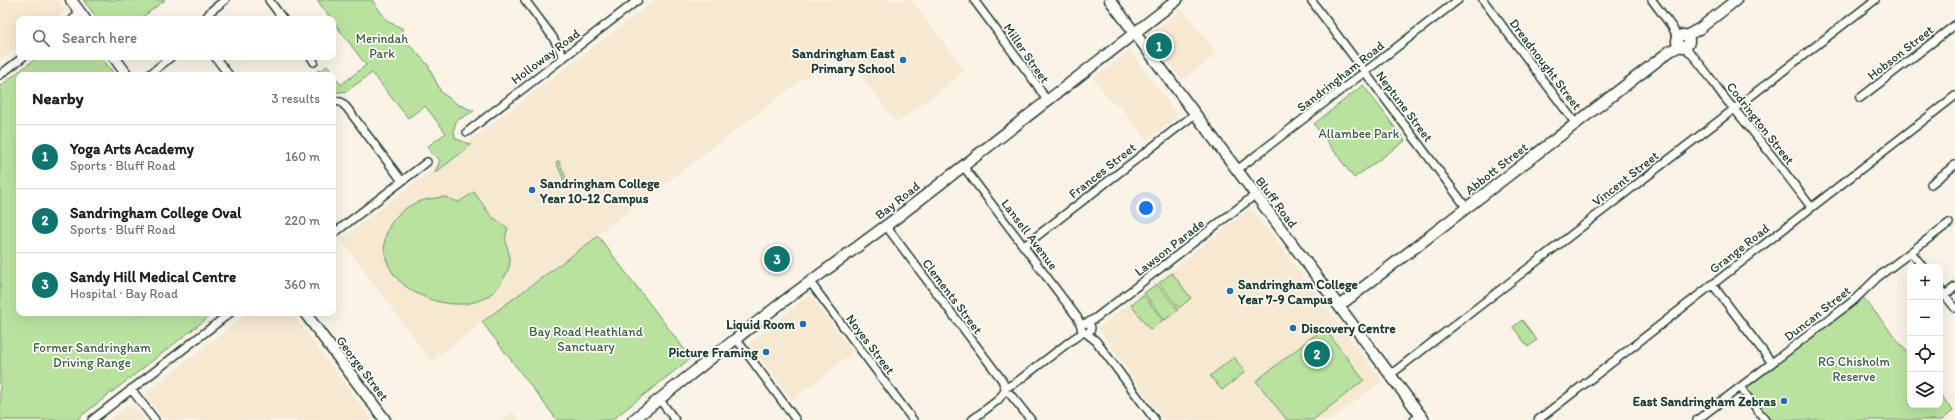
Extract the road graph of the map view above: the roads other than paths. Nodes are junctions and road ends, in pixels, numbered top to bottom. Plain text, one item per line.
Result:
1 (71, 0) edge
2 (225, 0) edge
3 (269, 0) edge
4 (525, 0) edge
5 (638, 0) edge
6 (974, 0) edge
7 (1110, 0) edge
8 (1177, 0) edge
9 (1311, 0) edge
10 (1458, 0) edge
11 (1483, 0) edge
12 (1652, 0) edge
13 (1736, 0) edge
14 (1875, 0) edge
15 (79, 16) edge
16 (207, 16) edge
17 (281, 16) edge
18 (1955, 25) edge
19 (1134, 34) junction
20 (1683, 41) junction
21 (566, 55) junction
22 (19, 60) edge
23 (116, 60) edge
24 (167, 60) edge
25 (217, 60) edge
26 (125, 72) edge
27 (153, 72) edge
28 (227, 72) edge
29 (1364, 72) junction
30 (0, 75) edge
31 (1955, 96) edge
32 (1860, 98) dead end
33 (336, 101) edge
34 (1047, 101) junction
35 (1735, 108) junction
36 (1195, 114) junction
37 (1576, 124) junction
38 (466, 132) dead end
39 (427, 162) dead end
40 (1955, 165) edge
41 (963, 166) junction
42 (1237, 170) junction
43 (402, 181) junction
44 (1931, 184) dead end
45 (1255, 195) junction
46 (1811, 207) junction
47 (1466, 208) junction
48 (1949, 223) dead end
49 (886, 226) junction
50 (336, 232) edge
51 (1024, 246) junction
52 (1911, 252) junction
53 (1921, 264) edge
54 (810, 282) junction
55 (1712, 284) junction
56 (1955, 287) edge
57 (1943, 293) edge
58 (1945, 295) junction
59 (1339, 306) junction
60 (1955, 308) edge
61 (226, 316) edge
62 (307, 316) edge
63 (1086, 328) junction
64 (736, 340) junction
65 (1772, 363) junction
66 (1390, 375) junction
67 (1740, 387) junction
68 (131, 389) junction
69 (1009, 390) junction
70 (660, 400) junction
71 (1420, 418) edge
72 (92, 420) edge
73 (155, 420) edge
74 (385, 420) edge
75 (634, 420) edge
76 (675, 420) edge
77 (796, 420) edge
78 (913, 420) edge
79 (972, 420) edge
80 (1031, 420) edge
81 (1155, 420) edge
82 (1538, 420) edge
83 (1697, 420) edge
84 (1765, 420) edge

1 - 15 main road
2 - 16 street
3 - 17 street
4 - 21 street
5 - 21 street, Holloway Road
6 - 34 street, Miller Street
7 - 19 main road, Bluff Road
8 - 19 main road, Bay Road
9 - 29 street, Neptune Street
10 - 29 street, Sandringham Road
11 - 37 street, Dreadnought Street
12 - 20 street, Codrington Street
13 - 20 main road, Abbott Street
14 - 35 street, Vincent Street
18 - 32 street, Hobson Street
19 - 34 main road, Bay Road
19 - 36 main road, Bluff Road
20 - 35 street, Codrington Street
20 - 37 main road, Abbott Street
21 - 38 street, Holloway Road
22 - 30 street
23 - 26 main road
24 - 27 street
25 - 28 street
29 - 42 street, Sandringham Road
29 - 47 street, Neptune Street
31 - 46 street, Grange Road
33 - 43 street
34 - 41 main road, Bay Road
35 - 46 street, Codrington Street
35 - 66 street, Vincent Street
36 - 42 main road, Bluff Road
36 - 51 street, Frances Street
37 - 47 main road, Abbott Street
39 - 43 street
40 - 44 street
41 - 49 main road, Bay Road
41 - 51 street, Lansell Avenue
42 - 45 main road, Bluff Road
43 - 50 street
45 - 59 main road, Bluff Road
45 - 63 street, Lawson Parade
46 - 55 street, Grange Road
47 - 59 main road, Abbott Street
48 - 52 street, Duncan Street
49 - 54 main road, Bay Road
49 - 69 street, Clements Street
51 - 63 street, Lansell Avenue
52 - 53 street
52 - 65 street, Duncan Street
54 - 64 main road, Bay Road
54 - 78 street, Noyes Street
55 - 65 street
55 - 82 street, Grange Road
56 - 58 street
57 - 58 street
58 - 60 street
59 - 66 main road, Bluff Road
61 - 68 street
62 - 74 main road, George Street
63 - 69 street, Lawson Parade
63 - 81 street, Lansell Avenue
64 - 70 main road, Bay Road
64 - 77 street
65 - 67 street, Duncan Street
66 - 71 main road, Bluff Road
67 - 83 street, Duncan Street
67 - 84 street
68 - 72 street
68 - 73 street
69 - 79 street, Lawson Parade
69 - 80 street, Clements Street
70 - 75 main road, Bay Road
70 - 76 street

